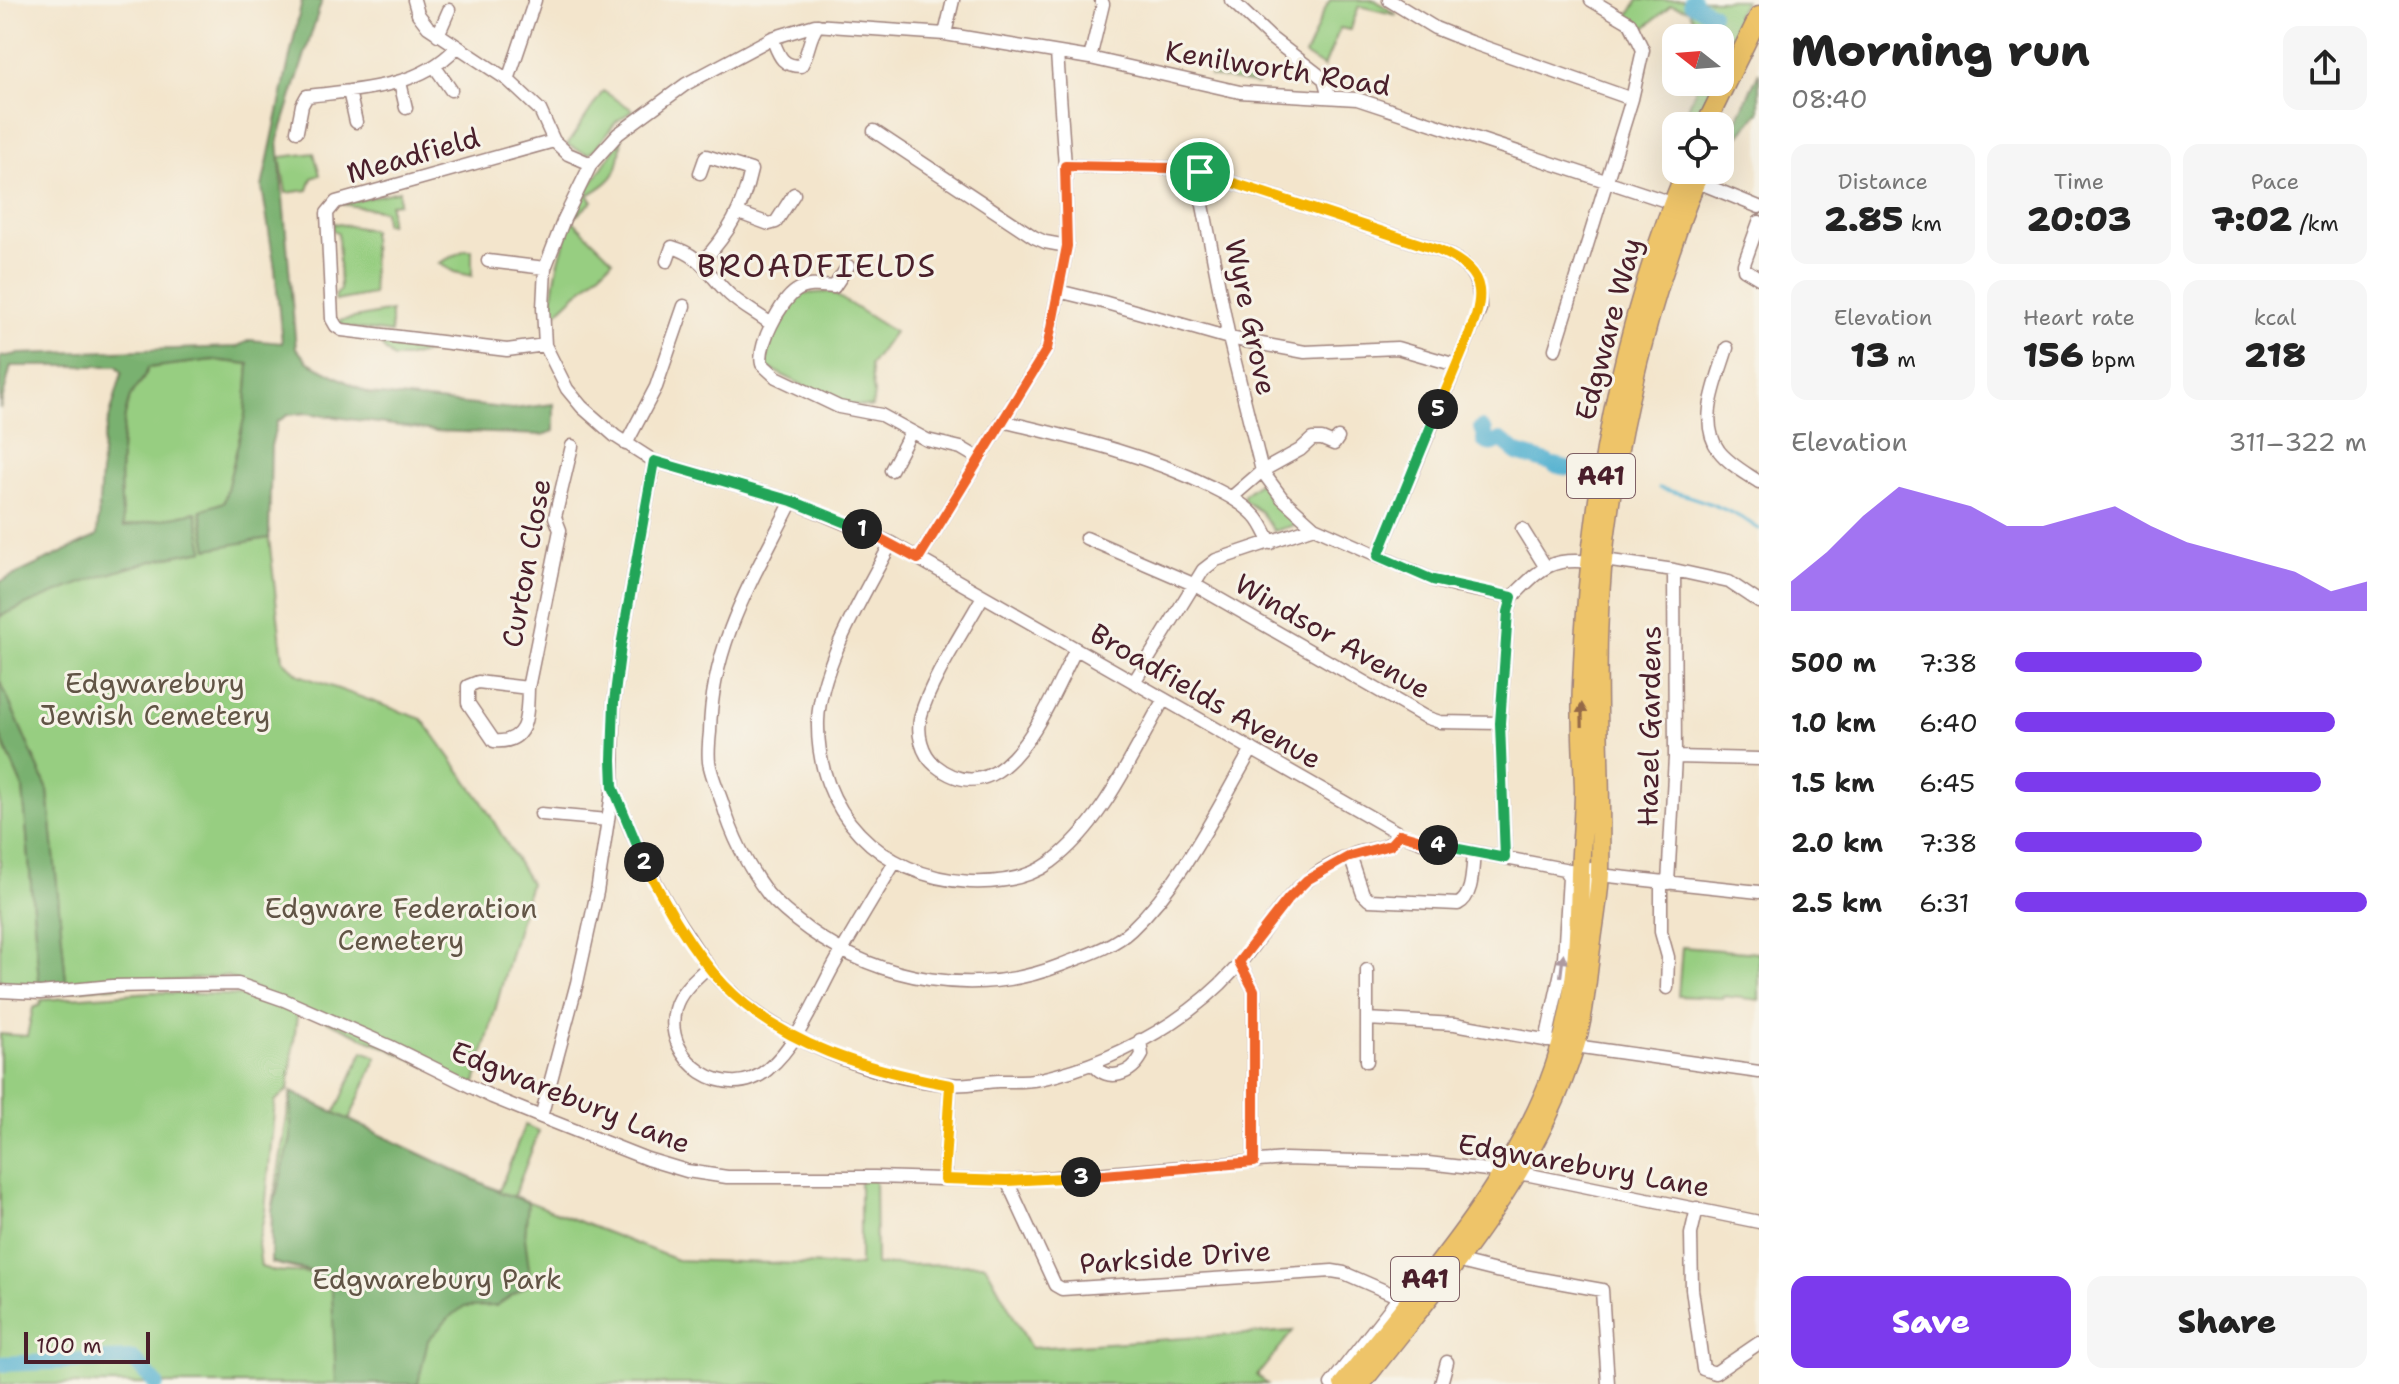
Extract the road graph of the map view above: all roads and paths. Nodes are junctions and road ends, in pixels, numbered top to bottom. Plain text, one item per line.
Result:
1 (414, 0) edge
2 (535, 0) edge
3 (953, 0) edge
4 (1101, 0) edge
5 (1231, 0) edge
6 (1389, 0) edge
7 (1591, 0) edge
8 (449, 10) dead end
9 (1759, 16) edge
10 (818, 25) junction
11 (945, 34) junction
12 (438, 35) junction
13 (772, 38) junction
14 (1759, 39) edge
15 (456, 48) junction
16 (1057, 53) junction
17 (1090, 58) junction
18 (435, 67) junction
19 (508, 80) junction
20 (400, 82) junction
21 (451, 90) dead end
22 (349, 91) junction
23 (1329, 96) junction
24 (1632, 99) junction
25 (406, 108) dead end
26 (1712, 112) edge
27 (1725, 112) edge
28 (356, 122) dead end
29 (297, 131) dead end
30 (874, 131) dead end
31 (554, 141) junction
32 (591, 164) junction
33 (1065, 166) junction
34 (1200, 172) junction
35 (700, 173) dead end
36 (1607, 181) junction
37 (1687, 184) edge
38 (1691, 184) edge
39 (1704, 184) edge
40 (794, 194) dead end
41 (1672, 203) junction
42 (1759, 207) edge
43 (739, 213) junction
44 (1759, 222) edge
45 (1067, 246) junction
46 (488, 261) dead end
47 (667, 261) dead end
48 (702, 262) junction
49 (848, 266) dead end
50 (545, 268) junction
51 (1759, 278) edge
52 (1058, 291) junction
53 (684, 306) dead end
54 (771, 324) junction
55 (1229, 338) junction
56 (545, 345) junction
57 (1727, 348) dead end
58 (1555, 349) dead end
59 (1456, 365) junction
60 (1002, 421) junction
61 (911, 432) junction
62 (1338, 438) dead end
63 (626, 444) junction
64 (572, 446) dead end
65 (978, 458) junction
66 (654, 461) junction
67 (891, 470) dead end
68 (1262, 471) junction
69 (1759, 482) edge
70 (1232, 497) junction
71 (792, 501) junction
72 (1314, 527) junction
73 (1522, 529) dead end
74 (1086, 538) dead end
75 (891, 543) junction
76 (1271, 543) junction
77 (1378, 556) junction
78 (918, 559) junction
79 (1597, 561) junction
80 (1545, 566) junction
81 (1674, 570) junction
82 (1193, 584) junction
83 (983, 596) junction
84 (1512, 597) junction
85 (1759, 602) edge
86 (1076, 649) junction
87 (1134, 682) junction
88 (528, 688) junction
89 (1164, 699) junction
90 (1500, 723) junction
91 (1252, 749) junction
92 (1675, 757) junction
93 (1759, 759) edge
94 (613, 787) junction
95 (541, 814) dead end
96 (608, 820) junction
97 (1400, 834) junction
98 (1474, 852) junction
99 (1350, 856) junction
100 (1505, 858) junction
101 (895, 862) junction
102 (1583, 872) junction
103 (1665, 882) junction
104 (1759, 892) edge
105 (841, 952) junction
106 (1239, 962) junction
107 (708, 967) junction
108 (1367, 970) dead end
109 (1667, 988) dead end
110 (0, 991) edge
111 (1367, 1019) junction
112 (795, 1037) junction
113 (1140, 1040) junction
114 (1561, 1043) junction
115 (1367, 1061) dead end
116 (1093, 1064) junction
117 (1759, 1072) edge
118 (950, 1085) junction
119 (541, 1117) junction
120 (1254, 1162) junction
121 (1512, 1172) junction
122 (944, 1179) junction
123 (1007, 1181) junction
124 (1697, 1208) junction
125 (1759, 1222) edge
126 (1456, 1261) junction
127 (1404, 1299) junction
128 (1759, 1343) edge
129 (1447, 1362) dead end
130 (1336, 1383) edge
131 (1320, 1384) edge
132 (1361, 1384) edge
133 (1441, 1384) edge
134 (1608, 1384) edge

1 - 12 street
2 - 19 street
3 - 11 street
4 - 17 street
5 - 23 street
6 - 24 street
7 - 24 street
8 - 12 street
9 - 26 highway
10 - 11 street, Kenilworth Road
10 - 13 street, Kenilworth Road
10 - 13 street
11 - 16 street, Kenilworth Road
12 - 15 street
13 - 32 street, Kenilworth Road
14 - 27 highway
15 - 18 street
15 - 19 street
16 - 17 street, Kenilworth Road
16 - 33 street
17 - 23 street, Kenilworth Road
18 - 20 street
18 - 21 street
19 - 31 street
20 - 22 street
20 - 25 street
22 - 28 street
22 - 29 street
23 - 36 street, Kenilworth Road
24 - 36 street
30 - 45 street
31 - 32 street
31 - 56 street, Meadfield
32 - 50 street, Kenilworth Road
33 - 34 street
33 - 45 street
34 - 55 street, Wyre Grove
34 - 59 street
35 - 43 street
36 - 41 street, Kenilworth Road
36 - 58 street
37 - 41 highway, Edgware Way / A41
38 - 79 highway, Edgware Way / A41
39 - 42 street
40 - 43 street
41 - 79 highway, Edgware Way / A41
43 - 48 street
44 - 51 street
45 - 52 street
46 - 50 street
47 - 48 street
48 - 54 street
49 - 54 street
50 - 56 street, Kenilworth Road
52 - 55 street
52 - 60 street
53 - 63 street
54 - 61 street
55 - 59 street
55 - 68 street, Wyre Grove
56 - 63 street, Broadfields Avenue
57 - 69 street
59 - 77 street
60 - 65 street
60 - 70 street
61 - 65 street
61 - 67 street
62 - 68 street
63 - 66 street, Broadfields Avenue
64 - 88 street, Curton Close
65 - 78 street
66 - 71 street, Broadfields Avenue
66 - 94 street
68 - 70 street
68 - 72 street
70 - 76 street
71 - 75 street, Broadfields Avenue
71 - 105 street
72 - 76 street
72 - 77 street
73 - 80 street
74 - 82 street, Windsor Avenue
75 - 78 street, Broadfields Avenue
75 - 101 street
76 - 82 street
77 - 84 street
78 - 83 street, Broadfields Avenue
79 - 80 street
79 - 81 street
102 -> 79 highway, Edgware Way / A41
79 - 102 highway, Edgware Way / A41
80 - 84 street
81 - 85 street
81 - 92 street, Hazel Gardens
82 - 87 street
82 - 90 street, Windsor Avenue
83 - 86 street, Broadfields Avenue
83 - 86 street
84 - 90 street
86 - 87 street, Broadfields Avenue
87 - 89 street, Broadfields Avenue
88 - 88 street, Curton Close
89 - 91 street, Broadfields Avenue
89 - 101 street
90 - 100 street
91 - 97 street, Broadfields Avenue
91 - 105 street
92 - 93 street
92 - 103 street, Hazel Gardens
94 - 96 street
94 - 107 street
95 - 96 street
96 - 119 street
97 - 98 street, Broadfields Avenue
97 - 99 street
98 - 99 street
98 - 100 street, Broadfields Avenue
99 - 106 street
100 - 102 street, Broadfields Avenue
101 - 105 street
102 - 103 street, Broadfields Avenue
102 - 114 highway, A41
102 - 114 highway, A41
114 -> 102 street
103 - 104 street, Broadfields Avenue
103 - 109 street, Hazel Gardens
105 - 112 street
106 - 113 street
106 - 120 street
107 - 112 street
107 - 112 street
108 - 111 street
110 - 119 street, Edgwarebury Lane
111 - 114 street
111 - 115 street
112 - 118 street
113 - 116 street
113 - 116 street
114 - 117 street
114 - 121 highway, A41
116 - 118 street
118 - 122 street
119 - 122 street, Edgwarebury Lane
120 - 121 street, Edgwarebury Lane
120 - 123 street, Edgwarebury Lane
121 - 124 street, Edgwarebury Lane
121 - 126 highway, A41
121 - 127 highway, A41
122 - 123 street, Edgwarebury Lane
123 - 127 street, Parkside Drive
124 - 125 street, Edgwarebury Lane
124 - 128 street
126 - 132 highway, A41
126 - 134 street
127 - 130 highway, A41
129 - 133 street
130 - 131 street

